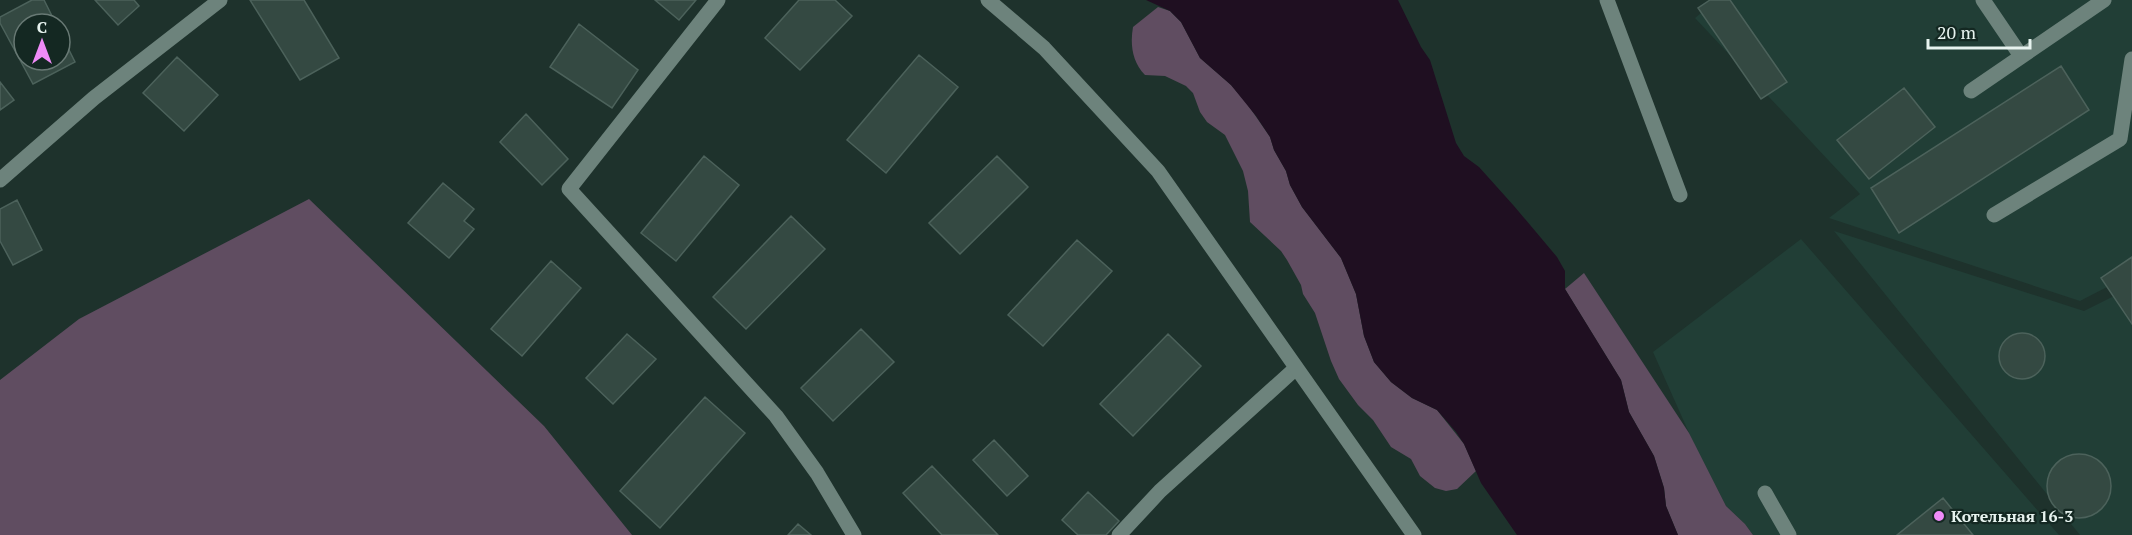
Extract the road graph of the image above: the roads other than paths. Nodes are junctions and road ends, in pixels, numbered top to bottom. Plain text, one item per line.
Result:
1 (220, 0) edge
2 (718, 0) edge
3 (988, 0) edge
4 (1607, 0) edge
5 (1983, 0) edge
6 (2104, 0) edge
7 (2021, 56) junction
8 (2132, 59) edge
9 (1971, 91) dead end
10 (0, 180) edge
11 (1680, 195) dead end
12 (1994, 215) dead end
13 (1296, 368) junction
14 (1765, 493) dead end
15 (854, 535) edge
16 (1119, 535) edge
17 (1414, 535) edge
18 (1789, 535) edge

1 - 10 street
2 - 15 street
3 - 13 street
4 - 11 street
5 - 7 street
6 - 7 street
7 - 9 street
8 - 12 street
13 - 16 street
13 - 17 street
14 - 18 street

